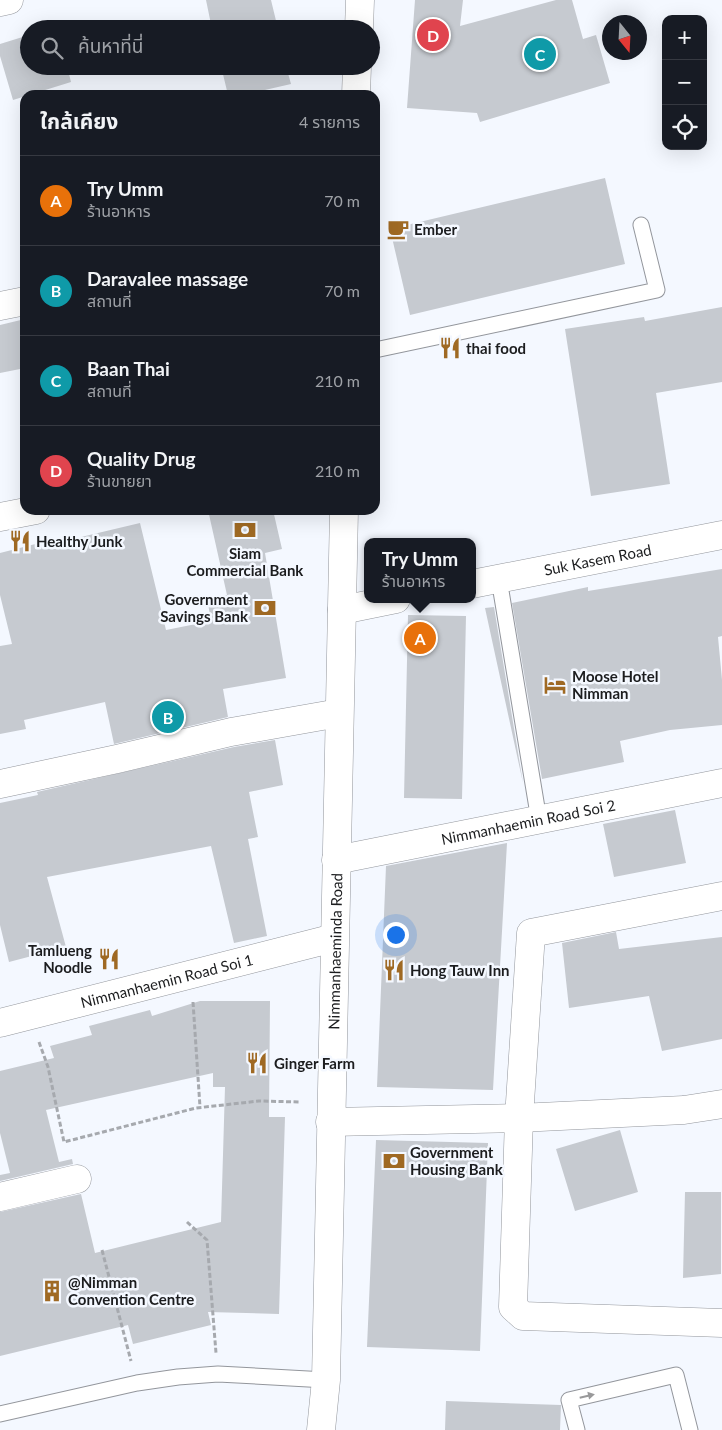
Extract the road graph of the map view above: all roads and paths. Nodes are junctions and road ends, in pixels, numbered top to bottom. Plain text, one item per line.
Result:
1 (8, 0) edge
2 (360, 0) edge
3 (0, 2) edge
4 (359, 20) edge
5 (357, 75) edge
6 (356, 90) edge
7 (642, 225) dead end
8 (20, 302) edge
9 (0, 306) edge
10 (380, 349) edge
11 (20, 513) edge
12 (344, 515) edge
13 (0, 517) edge
14 (722, 535) edge
15 (499, 579) junction
16 (476, 583) edge
17 (376, 603) edge
18 (342, 610) junction
19 (339, 712) junction
20 (0, 784) edge
21 (722, 784) edge
22 (539, 820) junction
23 (336, 860) junction
24 (722, 896) edge
25 (334, 938) junction
26 (190, 974) junction
27 (30, 1015) junction
28 (0, 1023) edge
29 (300, 1102) dead end
30 (722, 1104) edge
31 (200, 1107) junction
32 (519, 1118) junction
33 (330, 1122) junction
34 (77, 1179) dead end
35 (0, 1197) edge
36 (188, 1222) dead end
37 (102, 1250) dead end
38 (722, 1323) edge
39 (218, 1374) junction
40 (137, 1383) junction
41 (325, 1387) junction
42 (0, 1414) edge
43 (321, 1430) edge
44 (326, 1430) edge
45 (577, 1430) edge
46 (690, 1430) edge

1 - 3 street
2 - 4 street
5 - 6 street
7 - 10 lane
8 - 9 street
11 - 13 street
12 - 18 street, Nimmanhaeminda Road
14 - 15 street, Suk Kasem Road
15 - 16 street, Suk Kasem Road
15 - 22 lane
17 - 18 street
18 - 19 street, Nimmanhaeminda Road
19 - 20 street
19 - 23 street, Nimmanhaeminda Road
21 - 22 street, Nimmanhaemin Road Soi 2
22 - 23 street, Nimmanhaemin Road Soi 2
23 - 25 street, Nimmanhaeminda Road
24 - 32 street
25 - 26 street, Nimmanhaemin Road Soi 1
25 - 33 street, Nimmanhaeminda Road
26 - 27 street, Nimmanhaemin Road Soi 1
26 - 31 path
27 - 28 street, Nimmanhaemin Road Soi 1
27 - 31 path
29 - 31 path
30 - 32 street
32 - 33 street
32 - 38 street
33 - 41 street, Nimmanhaeminda Road
34 - 35 street
36 - 39 path
37 - 40 path
39 - 40 lane
39 - 41 lane
40 - 42 lane
41 - 43 street, Nimmanhaeminda Road
41 - 44 street, Nimmanhaeminda Road
45 -> 46 lane

